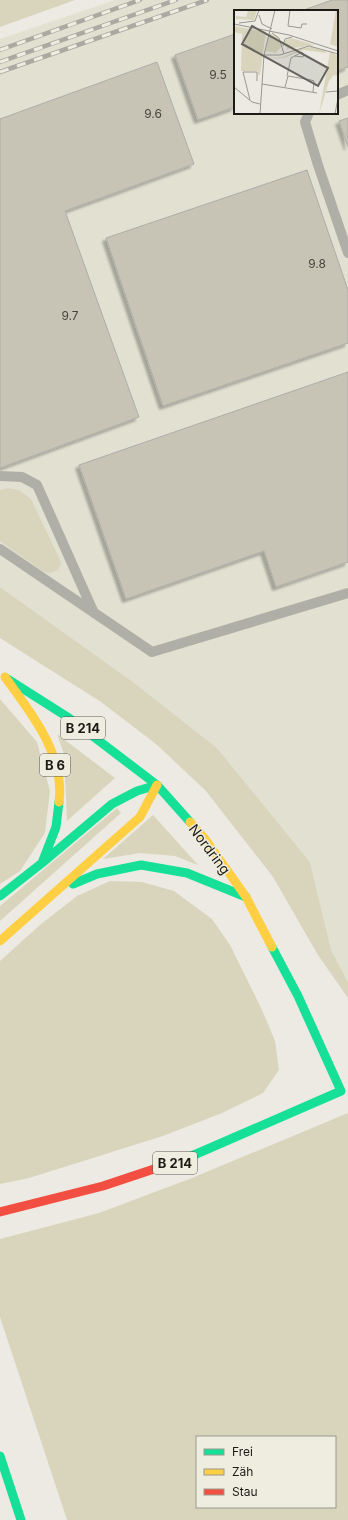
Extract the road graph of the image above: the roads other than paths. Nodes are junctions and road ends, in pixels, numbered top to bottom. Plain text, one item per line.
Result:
1 (348, 90) edge
2 (338, 95) edge
3 (309, 114) edge
4 (348, 252) edge
5 (0, 476) edge
6 (0, 549) edge
7 (348, 593) edge
8 (94, 613) junction
9 (2, 676) edge
10 (157, 784) junction
11 (42, 863) junction
12 (60, 888) junction
13 (0, 896) edge
14 (246, 897) junction
15 (0, 941) edge
16 (0, 1212) edge
17 (0, 1456) edge
18 (21, 1520) edge

1 - 2 lane
3 - 4 lane
5 - 8 lane
6 - 8 lane
7 - 8 lane
9 - 10 main road, Nordring / B 214
9 - 11 main road, B 6
10 - 11 main road
10 - 12 main road
10 - 14 main road, Nordring / B 214
11 - 13 main road
12 - 14 main road
12 - 15 main road
14 - 16 main road, Nordring / B 214
17 - 18 main road

